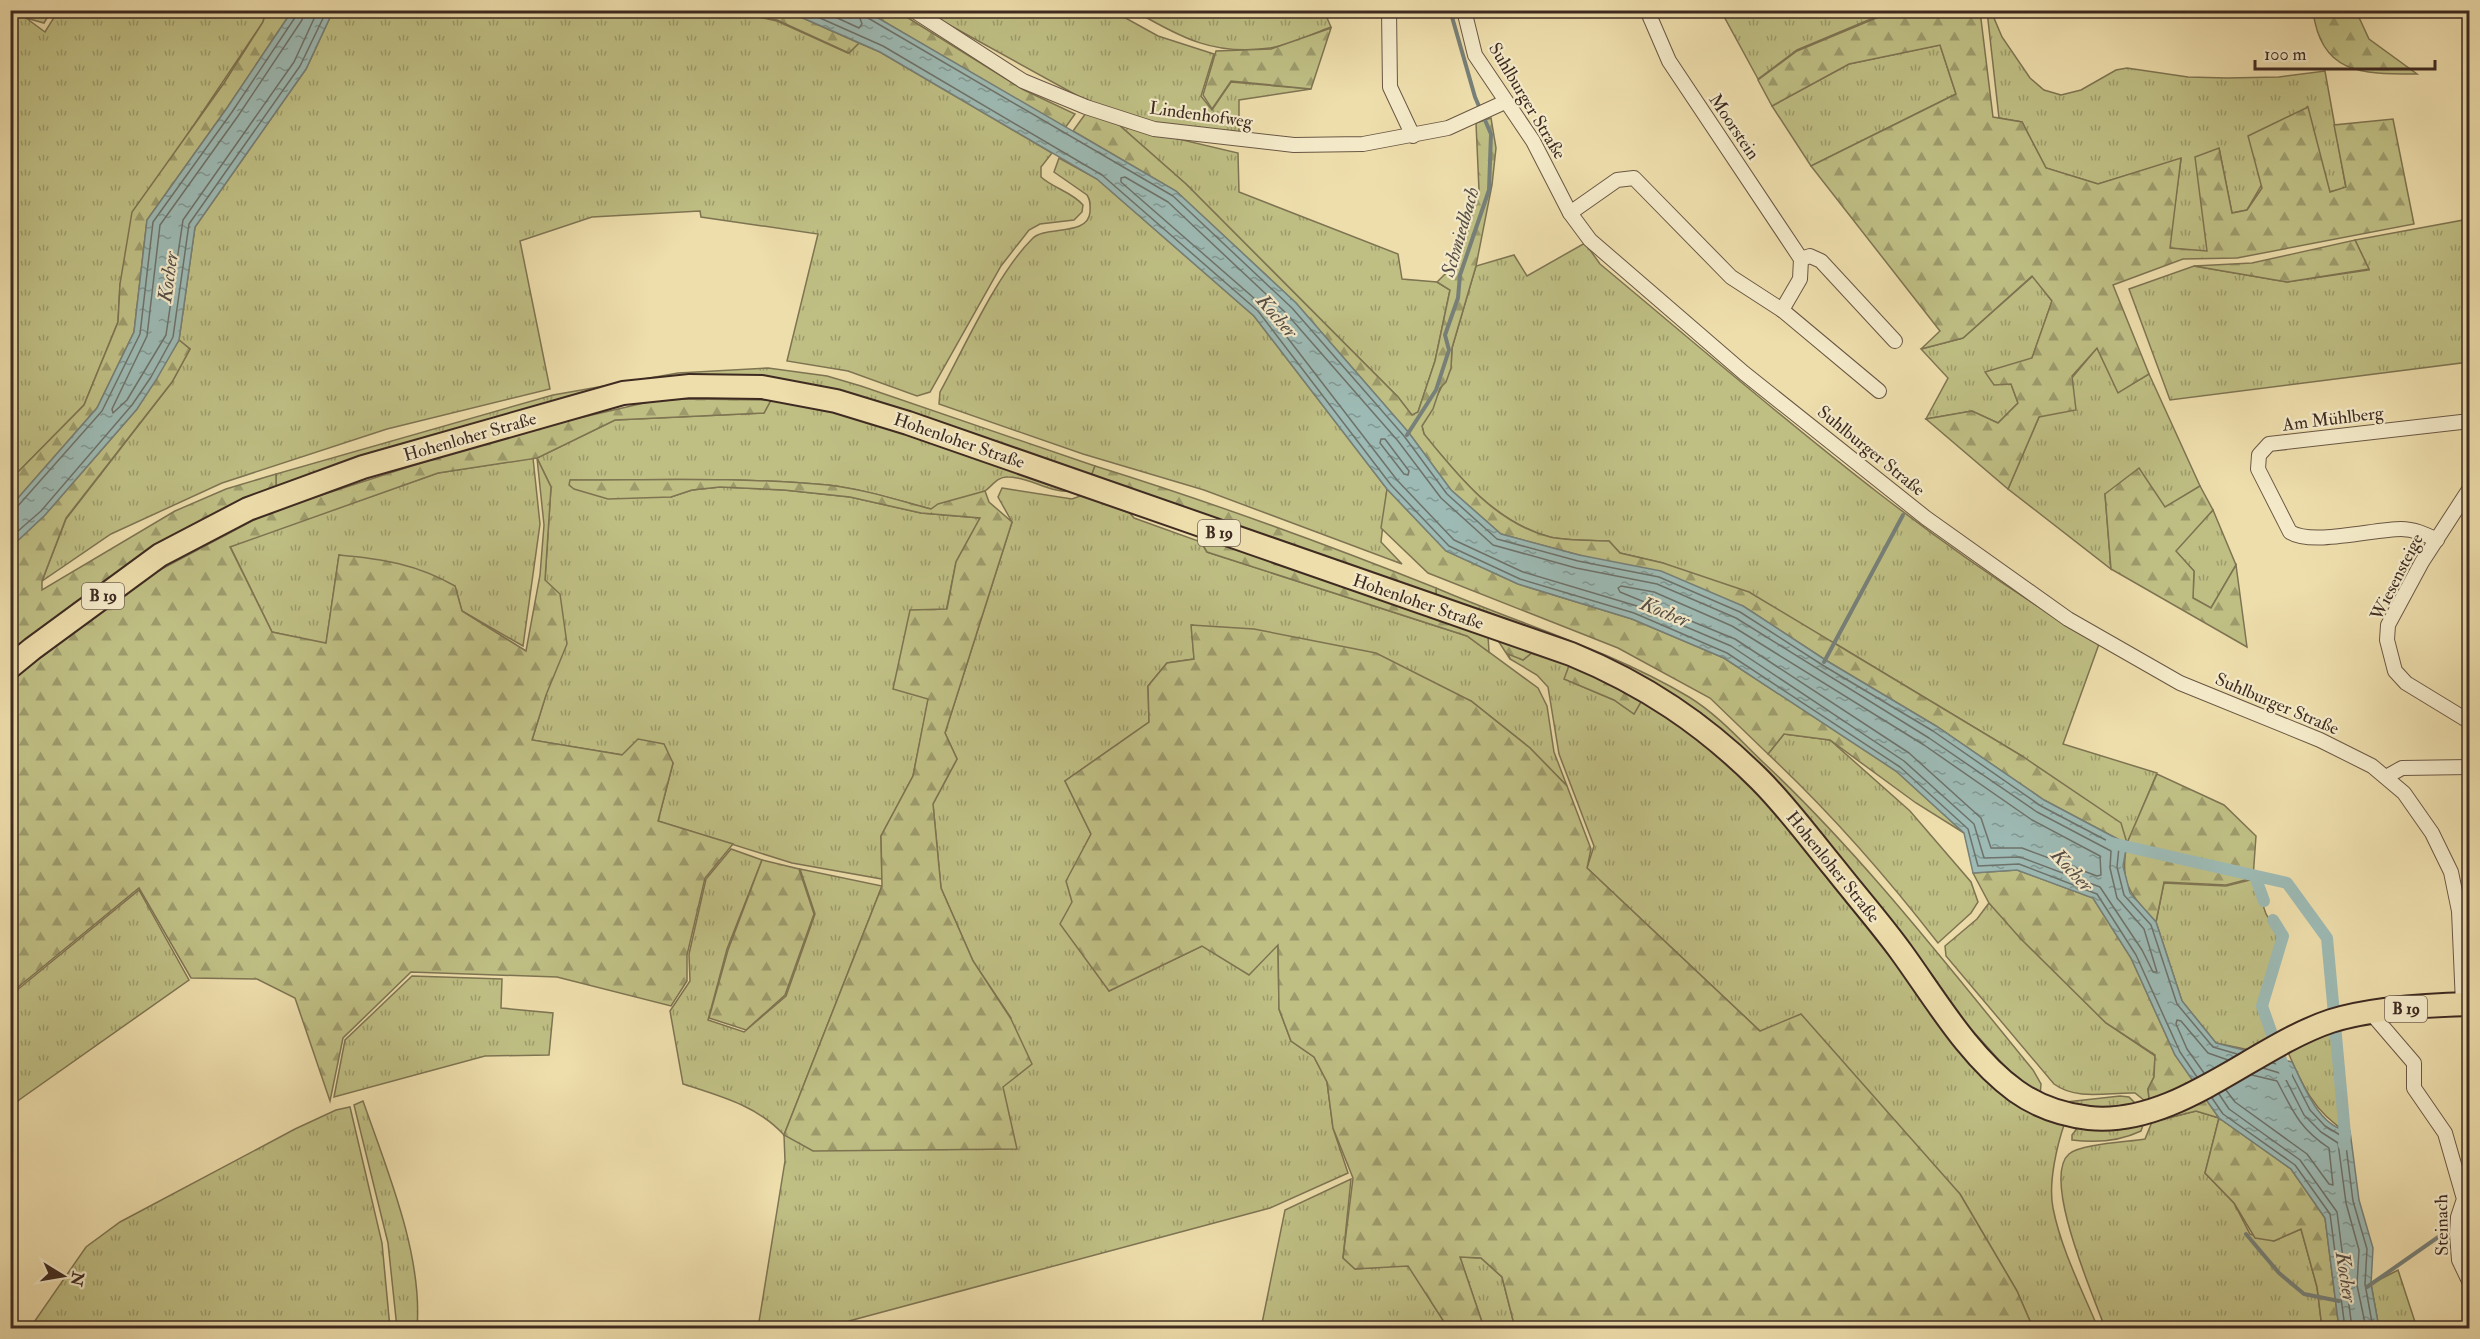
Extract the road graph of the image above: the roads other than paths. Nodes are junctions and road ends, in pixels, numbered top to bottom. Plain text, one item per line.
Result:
1 (913, 10) edge
2 (1389, 10) edge
3 (1464, 10) edge
4 (1647, 10) edge
5 (1505, 102) junction
6 (1413, 136) junction
7 (1569, 213) junction
8 (1801, 259) junction
9 (1782, 310) junction
10 (1894, 341) dead end
11 (1879, 391) dead end
12 (2469, 421) edge
13 (2469, 488) edge
14 (2437, 540) junction
15 (10, 668) edge
16 (2469, 722) edge
17 (2469, 767) edge
18 (2386, 777) junction
19 (2466, 1004) edge
20 (2360, 1015) junction
21 (2469, 1283) edge

1 - 6 street, Lindenhofweg
2 - 6 street
3 - 5 street, Suhlburger Straße
4 - 8 street, Moorstein
5 - 6 street, Lindenhofweg
5 - 7 street, Suhlburger Straße
7 - 9 street
7 - 18 street, Suhlburger Straße
8 - 9 street
8 - 10 street
9 - 11 street
12 - 14 street, Am Mühlberg
13 - 14 street, Wiesensteige
14 - 16 street, Wiesensteige
15 - 20 main road, Hohenloher Straße / B 19
17 - 18 street
18 - 19 street, Suhlburger Straße
19 - 20 main road, Hohenloher Straße / B 19
20 - 21 street, Steinach

